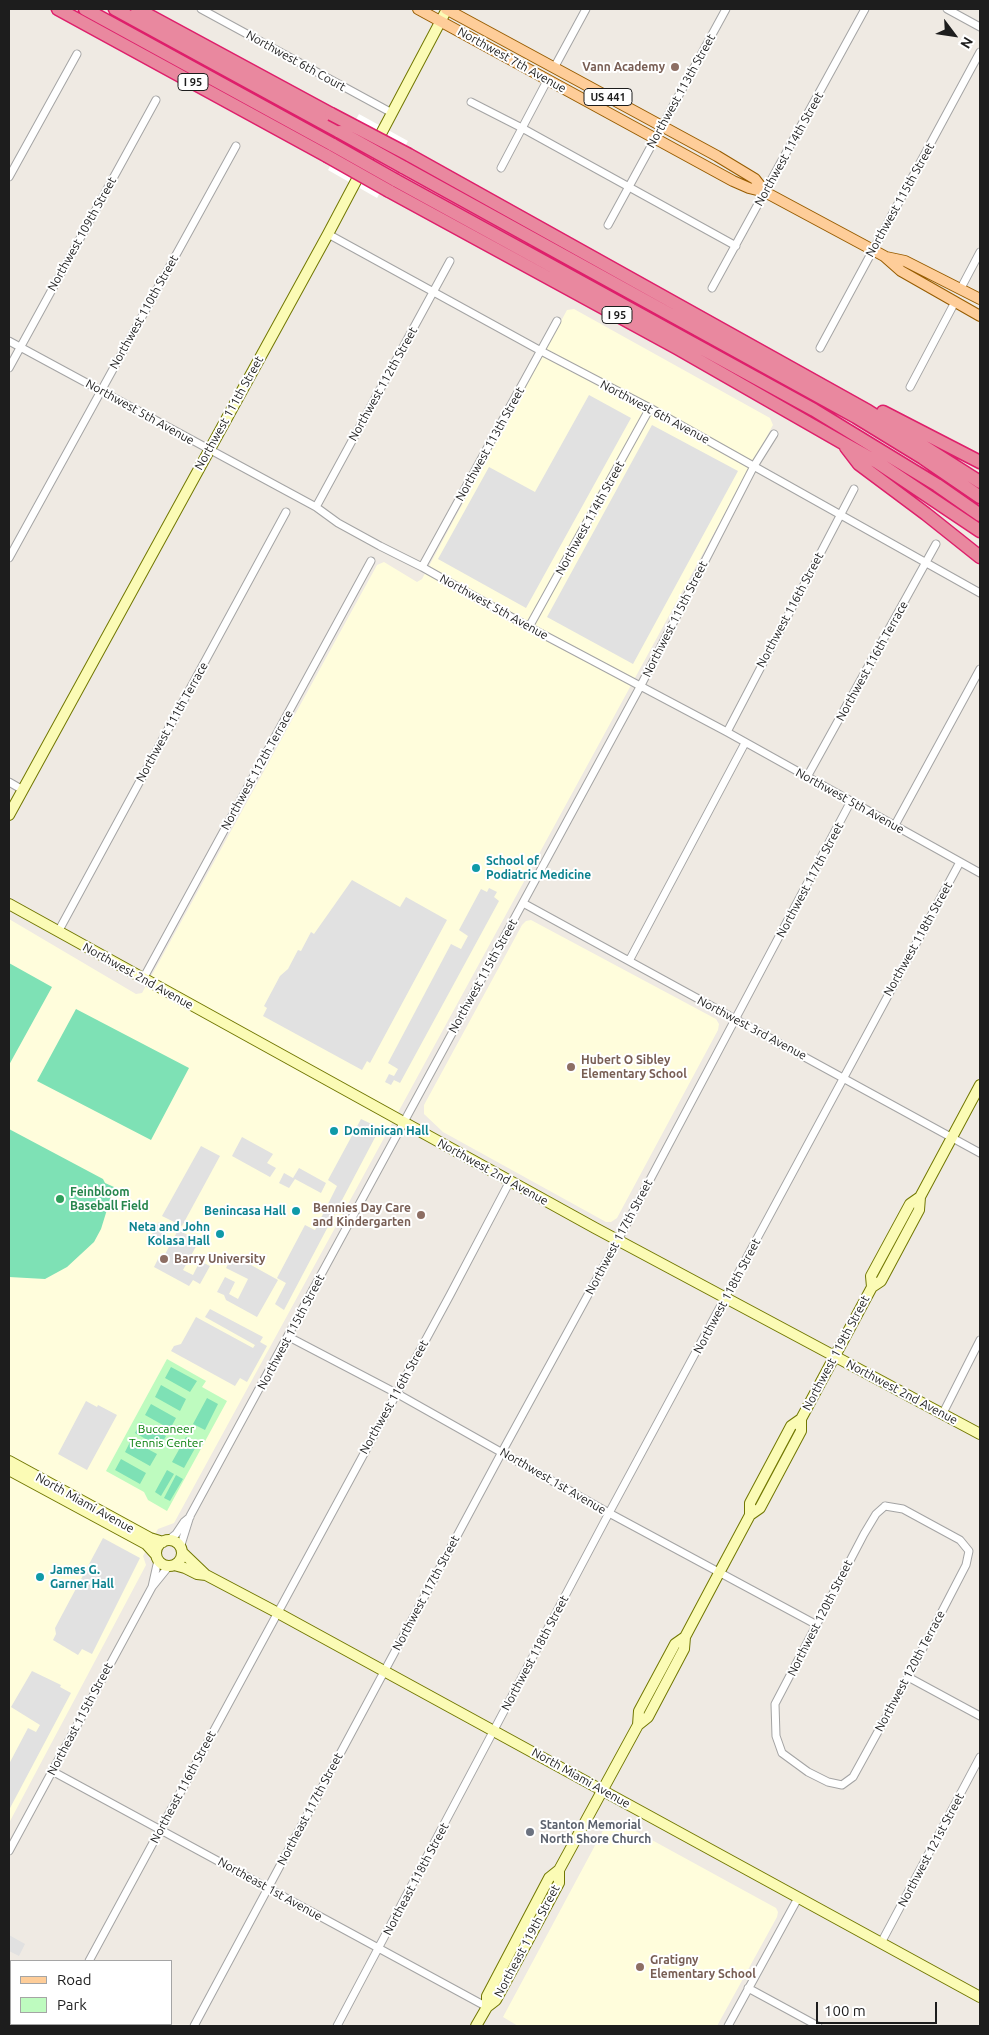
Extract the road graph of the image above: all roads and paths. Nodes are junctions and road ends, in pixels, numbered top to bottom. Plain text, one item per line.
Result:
1 (58, 9) edge
2 (85, 9) edge
3 (115, 9) edge
4 (137, 9) edge
5 (201, 9) edge
6 (418, 9) edge
7 (447, 9) edge
8 (586, 9) edge
9 (726, 9) edge
10 (865, 9) edge
11 (946, 9) edge
12 (440, 21) junction
13 (980, 27) edge
14 (980, 52) edge
15 (77, 54) dead end
16 (554, 68) junction
17 (548, 79) junction
18 (604, 95) junction
19 (156, 100) dead end
20 (471, 102) dead end
21 (392, 113) junction
22 (662, 127) junction
23 (522, 128) junction
24 (656, 138) junction
25 (236, 146) dead end
26 (330, 151) junction
27 (406, 161) junction
28 (501, 168) dead end
29 (9, 177) edge
30 (392, 185) junction
31 (628, 187) junction
32 (765, 192) junction
33 (608, 225) dead end
34 (328, 234) junction
35 (736, 246) junction
36 (873, 250) junction
37 (980, 252) edge
38 (884, 256) junction
39 (450, 261) dead end
40 (712, 288) dead end
41 (961, 288) junction
42 (433, 292) junction
43 (980, 298) edge
44 (955, 302) junction
45 (980, 316) edge
46 (557, 322) dead end
47 (9, 341) edge
48 (20, 347) junction
49 (820, 348) dead end
50 (760, 350) junction
51 (541, 351) junction
52 (9, 368) edge
53 (910, 387) dead end
54 (101, 390) junction
55 (650, 408) junction
56 (774, 434) dead end
57 (843, 443) junction
58 (209, 450) junction
59 (980, 462) edge
60 (754, 466) junction
61 (980, 482) edge
62 (854, 489) dead end
63 (980, 497) edge
64 (316, 507) junction
65 (286, 512) dead end
66 (840, 514) junction
67 (980, 514) edge
68 (980, 531) edge
69 (936, 544) dead end
70 (980, 557) edge
71 (9, 558) edge
72 (371, 561) dead end
73 (926, 563) junction
74 (422, 567) junction
75 (980, 593) edge
76 (529, 627) junction
77 (980, 669) edge
78 (640, 687) junction
79 (727, 732) junction
80 (745, 743) junction
81 (807, 777) junction
82 (9, 782) edge
83 (23, 790) junction
84 (851, 801) junction
85 (9, 816) edge
86 (895, 825) junction
87 (960, 862) junction
88 (979, 870) edge
89 (523, 903) junction
90 (9, 904) edge
91 (58, 932) junction
92 (629, 961) junction
93 (143, 978) junction
94 (736, 1020) junction
95 (843, 1077) junction
96 (980, 1085) edge
97 (404, 1122) junction
98 (952, 1137) junction
99 (980, 1153) edge
100 (510, 1181) junction
101 (618, 1240) junction
102 (726, 1298) junction
103 (289, 1337) junction
104 (980, 1340) edge
105 (834, 1356) junction
106 (396, 1393) junction
107 (943, 1412) junction
108 (980, 1434) edge
109 (502, 1452) junction
110 (9, 1461) edge
111 (9, 1470) edge
112 (39, 1482) junction
113 (609, 1513) junction
114 (190, 1516) junction
115 (165, 1541) junction
116 (181, 1550) junction
117 (968, 1551) joint
118 (157, 1557) junction
119 (172, 1566) junction
120 (719, 1573) junction
121 (206, 1575) junction
122 (152, 1587) junction
123 (278, 1613) junction
124 (817, 1625) junction
125 (385, 1672) junction
126 (908, 1677) junction
127 (980, 1716) edge
128 (494, 1730) junction
129 (980, 1757) edge
130 (52, 1771) junction
131 (842, 1785) joint
132 (602, 1790) junction
133 (160, 1829) junction
134 (9, 1851) edge
135 (268, 1887) junction
136 (798, 1898) junction
137 (881, 1943) junction
138 (379, 1950) junction
139 (90, 1960) edge
140 (748, 1988) junction
141 (980, 1997) edge
142 (487, 2007) junction
143 (194, 2026) edge
144 (337, 2026) edge
145 (476, 2026) edge
146 (728, 2026) edge
147 (818, 2026) edge

1 - 26 highway, I 95
2 - 26 highway
3 - 27 highway, bridge
4 - 27 highway, bridge
5 - 21 street, Northwest 6th Court
6 - 12 main road, Northwest 7th Avenue / US 441
7 - 12 street, Northwest 111th Street
7 - 16 main road, Northwest 7th Avenue / US 441
8 - 16 street
9 - 22 street, Northwest 113th Street
10 - 32 street, Northwest 114th Street
11 - 13 street
12 - 17 main road, Northwest 7th Avenue / US 441
12 - 21 street, Northwest 111th Street
14 - 36 street, Northwest 115th Street
15 - 29 street
16 - 18 main road, Northwest 7th Avenue / US 441
17 - 18 main road
17 - 23 street
17 - 24 main road, Northwest 7th Avenue / US 441
18 - 22 main road, Northwest 7th Avenue / US 441
19 - 48 street, Northwest 109th Street
20 - 23 street
21 - 34 street, Northwest 111th Street
22 - 24 street, Northwest 113th Street
22 - 32 main road, Northwest 7th Avenue / US 441
23 - 28 street
23 - 31 street
24 - 31 street, Northwest 113th Street
24 - 32 main road, Northwest 7th Avenue / US 441
25 - 54 street, Northwest 110th Street
26 - 30 highway, I 95, bridge
27 - 50 highway
27 - 63 highway
30 - 57 highway, I 95
30 - 67 highway
31 - 33 street, Northwest 113th Street
31 - 35 street
32 - 35 street, Northwest 114th Street
32 - 36 main road, Northwest 7th Avenue / US 441
34 - 42 street, Northwest 6th Avenue
34 - 58 street, Northwest 111th Street
35 - 40 street, Northwest 114th Street
36 - 38 main road, Northwest 7th Avenue / US 441
36 - 49 street, Northwest 115th Street
37 - 41 street
38 - 41 main road, Northwest 7th Avenue / US 441
38 - 44 main road, Northwest 7th Avenue / US 441
39 - 42 street, Northwest 112th Street
41 - 43 main road, Northwest 7th Avenue / US 441
42 - 51 street, Northwest 6th Avenue
42 - 64 street, Northwest 112th Street
44 - 45 main road, Northwest 7th Avenue / US 441
44 - 53 street
46 - 51 street, Northwest 113th Street
47 - 48 street, Northwest 5th Avenue
48 - 52 street, Northwest 109th Street
48 - 54 street, Northwest 5th Avenue
50 - 59 highway
50 - 61 highway
51 - 55 street, Northwest 6th Avenue
51 - 74 street, Northwest 113th Street
54 - 58 street, Northwest 5th Avenue
54 - 71 street, Northwest 110th Street
55 - 60 street, Northwest 6th Avenue
55 - 76 street, Northwest 114th Street
56 - 60 street, Northwest 115th Street
57 - 68 highway, I 95
57 - 70 highway
58 - 64 street, Northwest 5th Avenue
58 - 83 street, Northwest 111th Street
60 - 66 street, Northwest 6th Avenue
60 - 78 street, Northwest 115th Street
62 - 66 street, Northwest 116th Street
64 - 74 street, Northwest 5th Avenue
65 - 91 street, Northwest 111th Terrace
66 - 73 street, Northwest 6th Avenue
66 - 79 street, Northwest 116th Street
69 - 73 street, Northwest 116th Terrace
72 - 93 street, Northwest 112th Terrace
73 - 75 street, Northwest 6th Avenue
73 - 81 street, Northwest 116th Terrace
74 - 76 street, Northwest 5th Avenue
76 - 78 street, Northwest 5th Avenue
77 - 86 street
78 - 79 street, Northwest 5th Avenue
78 - 89 street, Northwest 115th Street
79 - 80 street, Northwest 5th Avenue
80 - 81 street, Northwest 5th Avenue
80 - 92 street
81 - 84 street, Northwest 5th Avenue
82 - 83 street
83 - 85 street, Northwest 111th Street
84 - 86 street, Northwest 5th Avenue
84 - 94 street, Northwest 117th Street
86 - 87 street, Northwest 5th Avenue
87 - 88 street, Northwest 5th Avenue
87 - 95 street, Northwest 118th Street
89 - 92 street, Northwest 3rd Avenue
89 - 97 street, Northwest 115th Street
90 - 91 street, Northwest 2nd Avenue
91 - 93 street, Northwest 2nd Avenue
92 - 94 street, Northwest 3rd Avenue
93 - 97 street, Northwest 2nd Avenue
94 - 95 street, Northwest 3rd Avenue
94 - 101 street, Northwest 117th Street
95 - 98 street, Northwest 3rd Avenue
95 - 102 street, Northwest 118th Street
96 - 98 street, Northwest 119th Street
97 - 100 street, Northwest 2nd Avenue
97 - 103 street, Northwest 115th Street
98 - 99 street, Northwest 3rd Avenue
98 - 105 street, Northwest 119th Street
100 - 101 street, Northwest 2nd Avenue
100 - 106 street, Northwest 116th Street
101 - 102 street, Northwest 2nd Avenue
101 - 109 street, Northwest 117th Street
102 - 105 street, Northwest 2nd Avenue
102 - 113 street, Northwest 118th Street
103 - 106 street, Northwest 1st Avenue
103 - 114 street, Northwest 115th Street
104 - 107 street
105 - 107 street, Northwest 2nd Avenue
105 - 120 street, Northwest 119th Street
106 - 109 street, Northwest 1st Avenue
106 - 123 street, Northwest 116th Street
107 - 108 street, Northwest 2nd Avenue
109 - 113 street, Northwest 1st Avenue
109 - 125 street, Northwest 117th Street
110 - 112 street, North Miami Avenue
111 - 112 street, North Miami Avenue
112 - 115 street, North Miami Avenue
112 - 118 street, North Miami Avenue
113 - 120 street, Northwest 1st Avenue
113 - 128 street, Northwest 118th Street
114 - 115 street
114 - 116 street
115 - 116 street
115 - 118 street
116 - 119 street
116 - 121 street, North Miami Avenue
117 - 124 street, Northwest 120th Street
117 - 126 street, Northwest 120th Terrace
118 - 119 street
118 - 122 street, Northeast 115th Street
119 - 121 street, North Miami Avenue
119 - 122 street, Northeast 115th Street
120 - 124 street, Northwest 1st Avenue
120 - 132 street, Northwest 119th Street
121 - 123 street, North Miami Avenue
122 - 130 street, Northeast 115th Street
123 - 125 street, North Miami Avenue
123 - 133 street, Northeast 116th Street
124 - 131 street, Northwest 120th Street
125 - 128 street, North Miami Avenue
125 - 135 street, Northeast 117th Street
126 - 127 street
126 - 131 street, Northwest 120th Terrace
128 - 132 street, North Miami Avenue
128 - 138 street, Northeast 118th Street
129 - 137 street, Northwest 121st Street
130 - 133 street, Northeast 1st Avenue
130 - 134 street, Northeast 115th Street
132 - 136 street, North Miami Avenue
132 - 142 street, Northeast 119th Street
133 - 135 street, Northeast 1st Avenue
133 - 139 street, Northeast 116th Street
135 - 138 street, Northeast 1st Avenue
135 - 143 street, Northeast 117th Street
136 - 137 street, North Miami Avenue
136 - 140 street
137 - 141 street, North Miami Avenue
138 - 142 street, Northeast 1st Avenue
138 - 144 street, Northeast 118th Street
140 - 146 street
140 - 147 street
142 - 145 street, Northeast 119th Street

